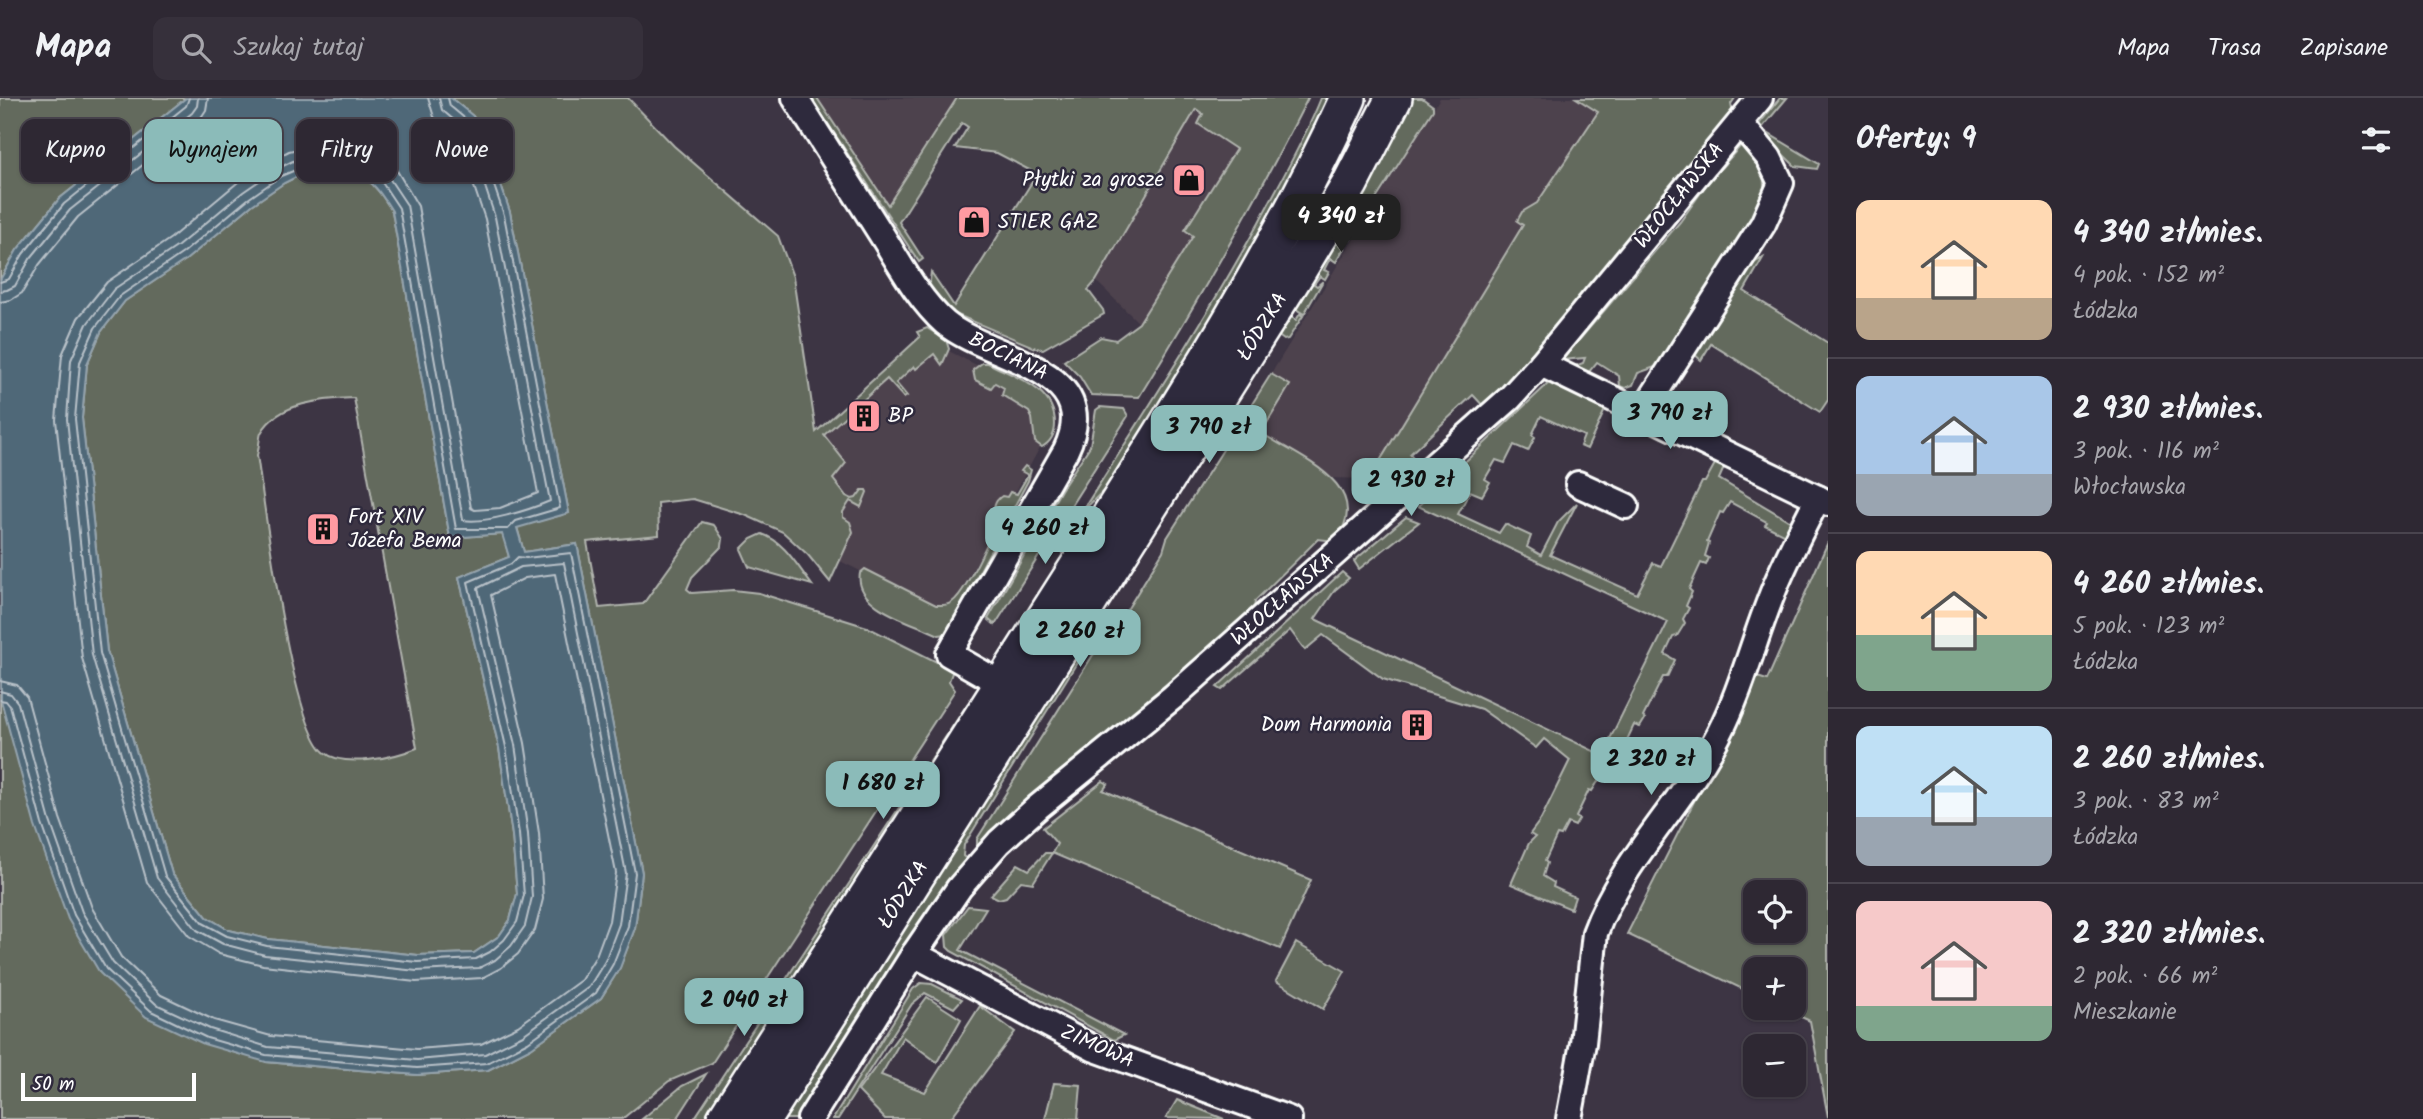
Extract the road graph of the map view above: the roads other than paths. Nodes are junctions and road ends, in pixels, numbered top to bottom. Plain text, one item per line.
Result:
1 (795, 98) edge
2 (1348, 98) edge
3 (1394, 98) edge
4 (1760, 98) edge
5 (1740, 123) junction
6 (1541, 364) junction
7 (1642, 413) junction
8 (1578, 484) dead end
9 (1823, 501) edge
10 (1626, 506) dead end
11 (1003, 685) junction
12 (914, 954) junction
13 (725, 1119) edge
14 (763, 1119) edge
15 (810, 1119) edge
16 (1289, 1119) edge
17 (1569, 1119) edge

1 - 11 street, BOCIANA
2 - 11 main road, ŁÓDZKA
3 - 14 main road, ŁÓDZKA
4 - 5 street, WŁOCŁAWSKA
5 - 6 street, WŁOCŁAWSKA
5 - 7 street
6 - 7 street
6 - 12 street, WŁOCŁAWSKA
7 - 9 street
8 - 10 street
9 - 17 street
11 - 13 main road, ŁÓDZKA
12 - 15 street, WŁOCŁAWSKA
12 - 16 street, ZIMOWA

